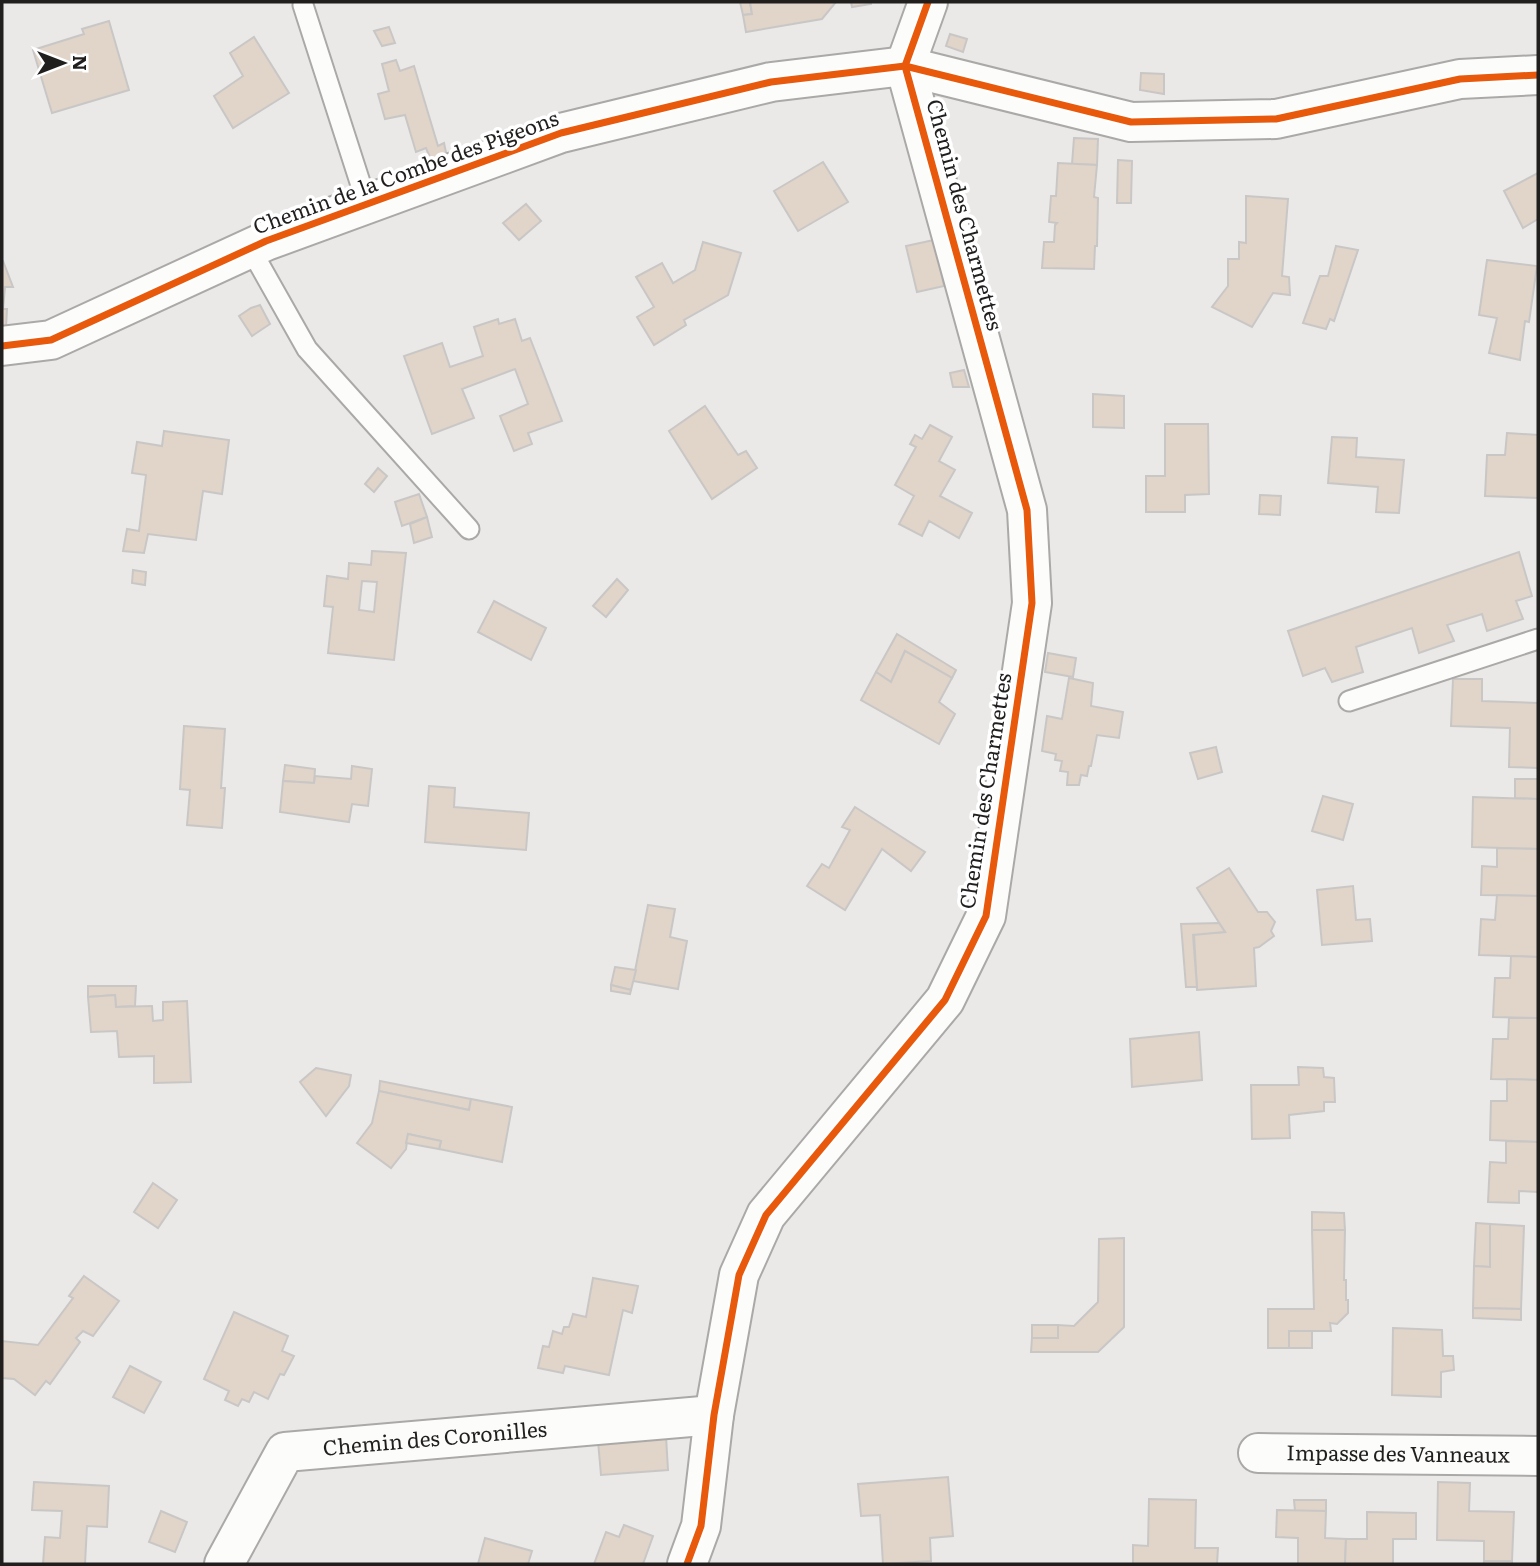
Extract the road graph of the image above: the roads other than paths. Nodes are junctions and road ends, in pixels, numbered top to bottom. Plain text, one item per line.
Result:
1 (928, 2) edge
2 (303, 5) dead end
3 (905, 66) junction
4 (1538, 75) edge
5 (367, 204) junction
6 (250, 248) junction
7 (2, 346) edge
8 (469, 529) dead end
9 (1538, 639) edge
10 (1349, 701) dead end
11 (714, 1415) junction
12 (1258, 1453) dead end
13 (1538, 1456) edge
14 (224, 1564) edge
15 (687, 1564) edge

1 - 3 street
2 - 5 lane
3 - 4 street, Chemin de la Combe des Pigeons
3 - 5 street, Chemin de la Combe des Pigeons
3 - 11 street, Chemin des Charmettes
5 - 6 street, Chemin de la Combe des Pigeons
6 - 7 street, Chemin de la Combe des Pigeons
6 - 8 lane
9 - 10 lane
11 - 14 street, Chemin des Coronilles
11 - 15 street, Chemin des Charmettes
12 - 13 street, Impasse des Vanneaux

